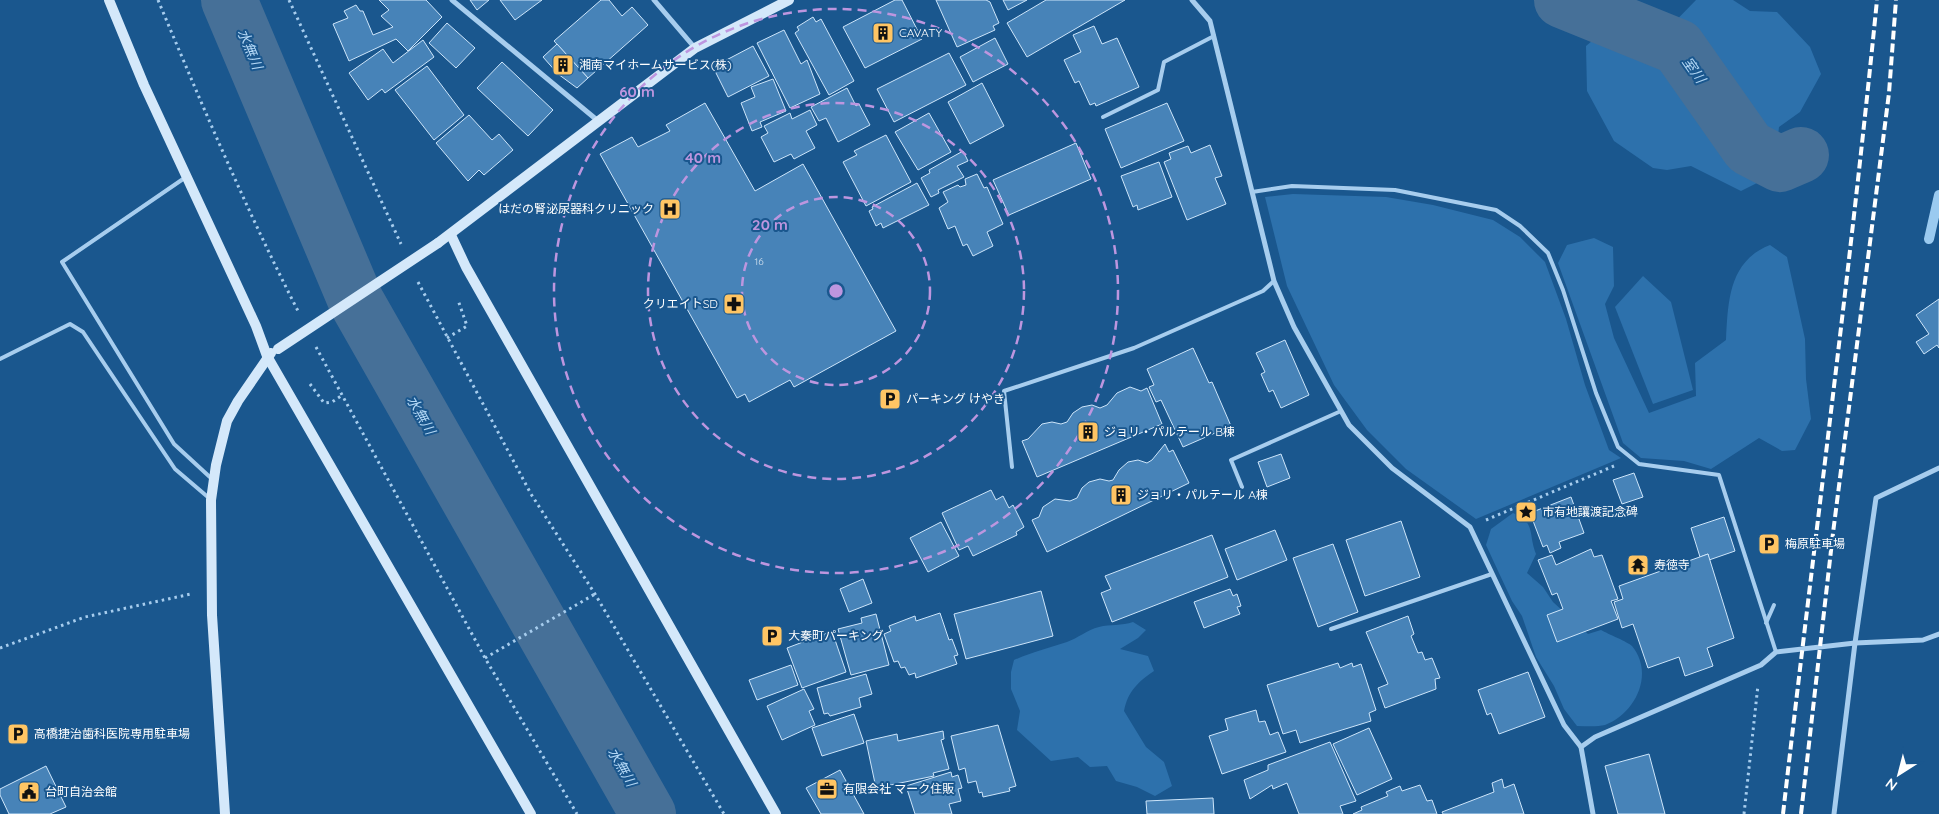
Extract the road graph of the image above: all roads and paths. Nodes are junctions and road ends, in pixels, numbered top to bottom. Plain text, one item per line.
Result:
1 (109, 0) edge
2 (158, 0) edge
3 (289, 0) edge
4 (452, 0) edge
5 (654, 0) edge
6 (789, 0) edge
7 (1192, 0) edge
8 (1214, 36) junction
9 (695, 48) junction
10 (1103, 117) dead end
11 (597, 120) junction
12 (186, 176) junction
13 (1252, 192) junction
14 (451, 235) junction
15 (404, 251) dead end
16 (416, 278) dead end
17 (1274, 281) junction
18 (455, 292) dead end
19 (302, 319) dead end
20 (447, 338) junction
21 (315, 345) dead end
22 (267, 356) junction
23 (0, 359) edge
24 (306, 379) dead end
25 (341, 396) junction
26 (1341, 411) junction
27 (1012, 466) dead end
28 (1608, 468) dead end
29 (1939, 468) edge
30 (214, 481) junction
31 (1242, 487) dead end
32 (211, 500) junction
33 (1470, 527) junction
34 (1492, 574) junction
35 (212, 590) junction
36 (596, 594) junction
37 (1774, 605) dead end
38 (1766, 623) junction
39 (1331, 629) dead end
40 (1939, 634) edge
41 (1855, 643) junction
42 (0, 648) edge
43 (1776, 652) junction
44 (485, 658) junction
45 (1760, 665) junction
46 (1581, 748) junction
47 (225, 814) edge
48 (532, 814) edge
49 (577, 814) edge
50 (724, 814) edge
51 (776, 814) edge
52 (1593, 814) edge
53 (1744, 814) edge
54 (1834, 814) edge

1 - 12 street
2 - 19 path
3 - 15 path
4 - 11 street
5 - 9 street
6 - 9 street
7 - 8 street
8 - 10 lane
8 - 13 street
9 - 11 street
11 - 14 street
12 - 22 street
12 - 30 lane
13 - 17 street
13 - 38 lane
14 - 22 street, bridge
14 - 51 street
16 - 20 path
17 - 26 street
17 - 27 lane
18 - 20 path
20 - 36 path
21 - 25 path
22 - 30 street
22 - 48 street
23 - 32 lane
24 - 25 path
25 - 44 path
26 - 31 lane
26 - 33 street
28 - 33 path
29 - 41 street
30 - 32 street
32 - 35 street
33 - 34 street
34 - 39 lane
34 - 46 street
35 - 42 path
35 - 47 street
36 - 44 path
36 - 50 path
37 - 38 lane
38 - 43 lane
40 - 41 street
41 - 43 street
41 - 54 street
43 - 45 street
44 - 49 path
45 - 46 street
45 - 53 path
46 - 52 street

